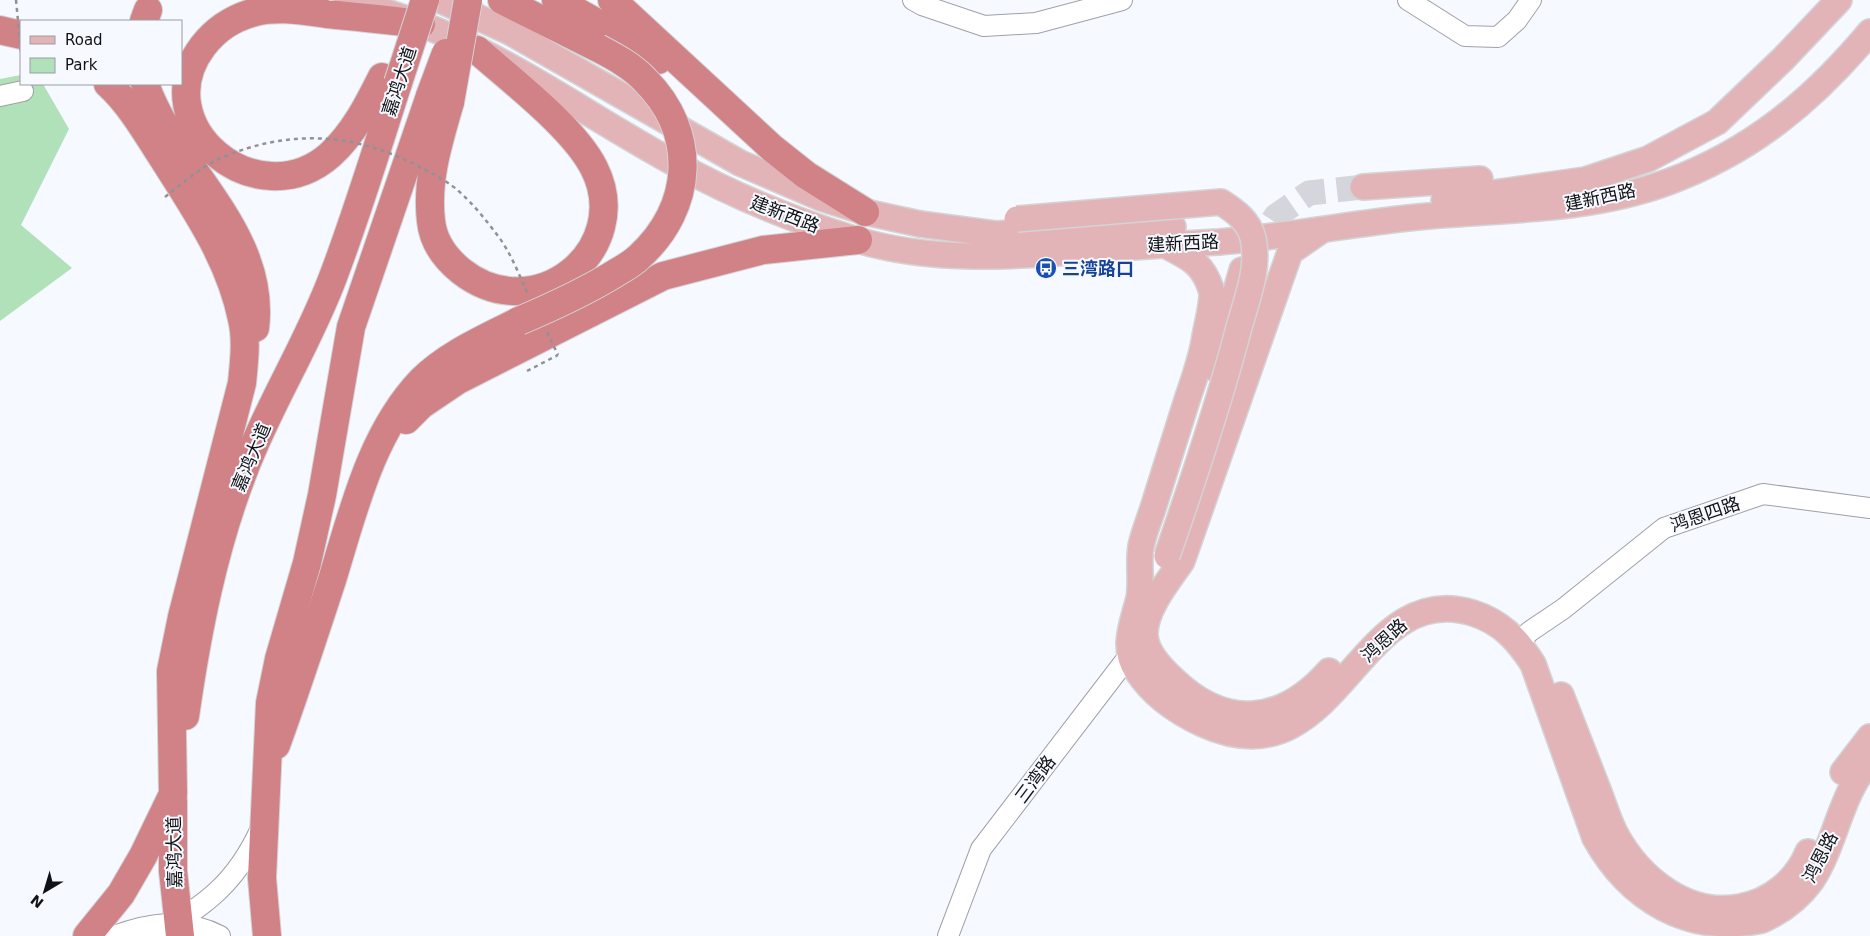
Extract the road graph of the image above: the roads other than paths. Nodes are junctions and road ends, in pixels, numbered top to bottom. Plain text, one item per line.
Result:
1 (346, 0) edge
2 (440, 0) edge
3 (467, 0) edge
4 (502, 0) edge
5 (556, 0) edge
6 (612, 0) edge
7 (913, 0) edge
8 (1122, 0) edge
9 (1408, 0) edge
10 (1531, 0) edge
11 (1839, 0) edge
12 (1855, 0) edge
13 (420, 8) edge
14 (0, 30) edge
15 (1870, 32) edge
16 (20, 35) edge
17 (477, 50) junction
18 (390, 80) junction
19 (109, 85) edge
20 (145, 85) edge
21 (23, 91) dead end
22 (0, 96) edge
23 (440, 99) junction
24 (1716, 122) junction
25 (772, 148) junction
26 (1585, 180) junction
27 (1363, 187) tunnel mouth
28 (865, 212) junction
29 (920, 224) junction
30 (1320, 231) junction
31 (858, 240) junction
32 (1162, 244) junction
33 (1242, 270) tunnel mouth
34 (242, 383) junction
35 (378, 447) junction
36 (1870, 508) edge
37 (1147, 598) junction
38 (1145, 634) junction
39 (1524, 637) junction
40 (1129, 656) junction
41 (1870, 737) edge
42 (1870, 761) edge
43 (266, 772) junction
44 (174, 794) junction
45 (264, 819) junction
46 (179, 929) edge
47 (86, 936) edge
48 (114, 936) edge
49 (154, 936) edge
50 (220, 936) edge
51 (267, 936) edge
52 (948, 936) edge

1 - 13 main road, 建新西路
2 - 28 main road, 建新西路
3 - 23 highway, 嘉鸿大道, bridge
4 - 35 highway, bridge
5 - 25 highway
6 - 25 highway
7 - 8 street
9 - 10 street
11 - 24 main road, 建新西路
12 - 24 main road
13 - 17 main road, 建新西路
13 - 18 highway, 嘉鸿大道, bridge
13 - 18 highway
14 - 16 highway
15 - 30 main road, 建新西路
17 - 23 highway
17 - 31 main road, 建新西路
18 - 44 highway, 嘉鸿大道
19 - 34 highway
20 - 34 highway
21 - 22 street
23 - 43 highway, 嘉鸿大道
24 - 26 main road, 建新西路
25 - 28 highway
26 - 27 main road
26 - 29 main road, 建新西路
28 - 29 main road, 建新西路
29 - 37 main road, bridge
30 - 32 main road, 建新西路
30 - 37 main road
31 - 32 main road, 建新西路
31 - 35 highway
32 - 37 main road
33 - 37 main road
34 - 44 highway
35 - 43 highway
36 - 39 street, 鸿恩四路
37 - 38 main road
37 - 40 main road
38 - 39 main road, 鸿恩路
38 - 40 street, 三湾路
39 - 40 main road, 鸿恩路
39 - 41 main road, 鸿恩路
39 - 42 main road, 鸿恩路
40 - 52 street, 三湾路
43 - 45 highway, 嘉鸿大道
44 - 46 highway, 嘉鸿大道
44 - 47 highway
45 - 46 street
45 - 51 highway, 嘉鸿大道
46 - 48 street
46 - 49 street
46 - 50 street

